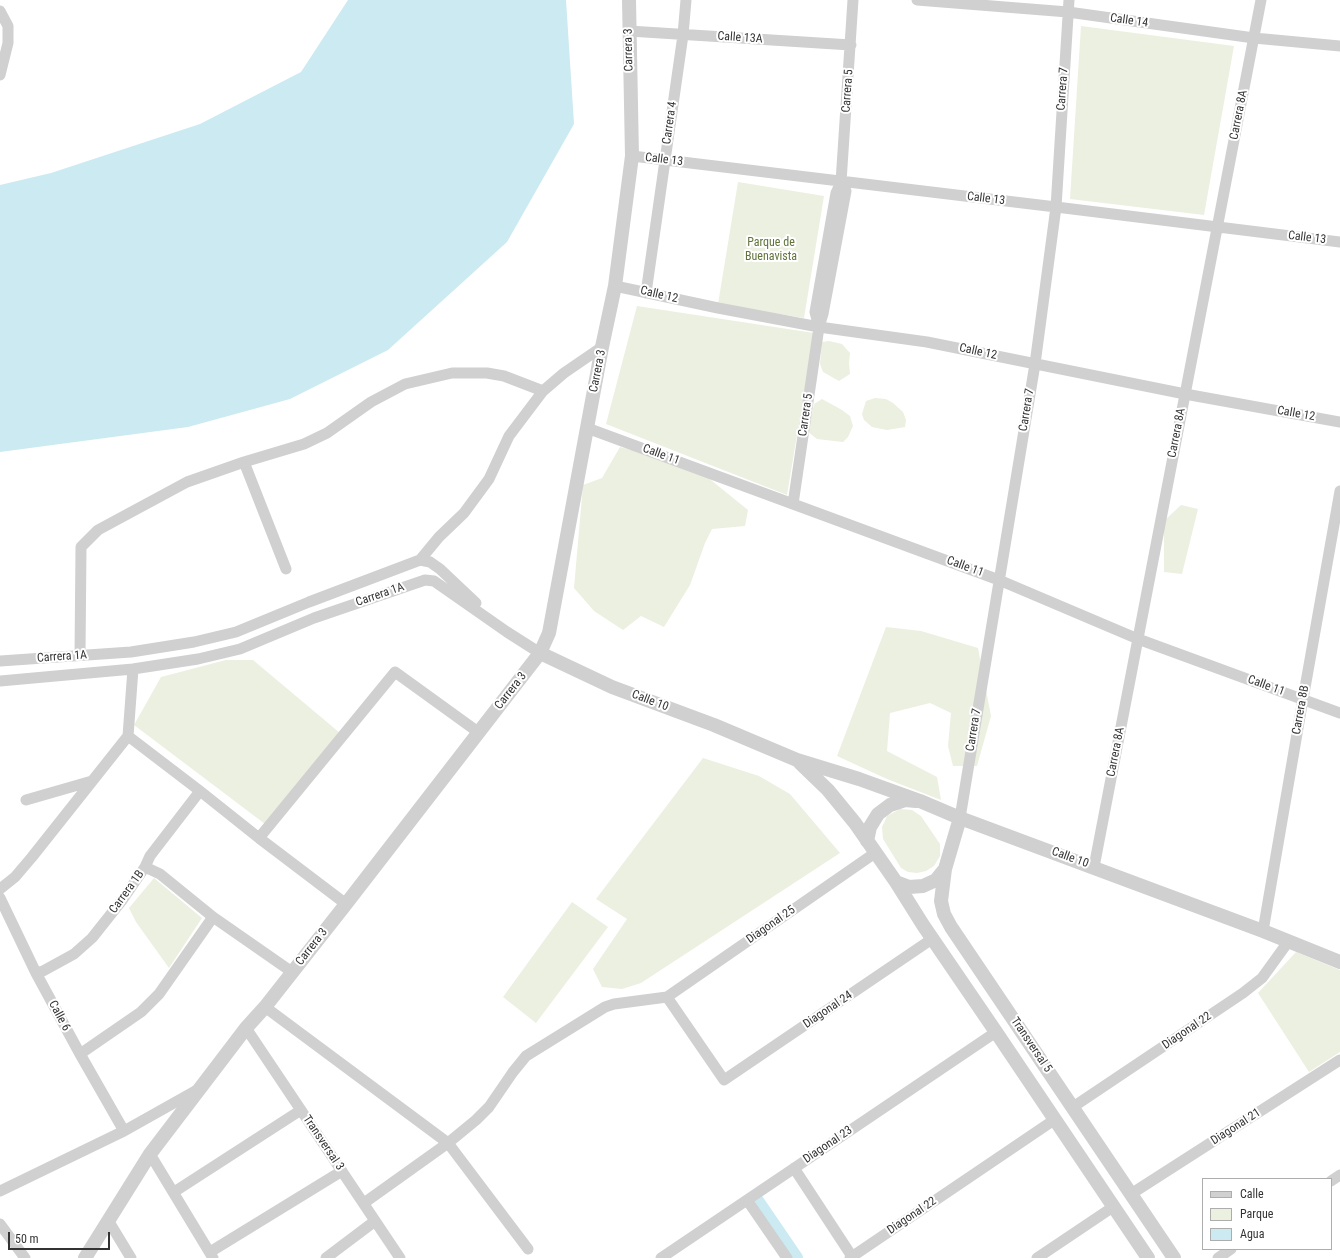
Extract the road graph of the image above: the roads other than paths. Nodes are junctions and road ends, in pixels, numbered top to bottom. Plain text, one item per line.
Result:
1 (629, 0) edge
2 (686, 0) edge
3 (854, 0) edge
4 (918, 0) edge
5 (1069, 0) edge
6 (1261, 0) edge
7 (0, 11) edge
8 (1068, 12) junction
9 (629, 31) junction
10 (683, 35) junction
11 (1254, 38) junction
12 (851, 46) junction
13 (1340, 46) edge
14 (2, 56) edge
15 (0, 75) edge
16 (632, 156) junction
17 (665, 160) junction
18 (841, 182) junction
19 (1056, 207) junction
20 (1217, 228) junction
21 (1340, 242) edge
22 (615, 286) junction
23 (646, 292) junction
24 (819, 327) junction
25 (602, 347) junction
26 (1035, 364) junction
27 (543, 391) junction
28 (1185, 394) junction
29 (1340, 422) edge
30 (587, 428) junction
31 (244, 462) junction
32 (1340, 490) edge
33 (793, 504) junction
34 (420, 560) junction
35 (286, 569) dead end
36 (999, 580) junction
37 (507, 632) junction
38 (1138, 639) junction
39 (540, 653) junction
40 (80, 655) junction
41 (0, 661) edge
42 (133, 669) junction
43 (0, 681) edge
44 (1303, 699) junction
45 (1340, 713) edge
46 (478, 732) junction
47 (128, 736) junction
48 (797, 760) junction
49 (92, 781) junction
50 (200, 791) junction
51 (26, 800) dead end
52 (920, 800) junction
53 (960, 818) junction
54 (259, 838) junction
55 (867, 841) junction
56 (875, 853) junction
57 (1094, 867) junction
58 (145, 868) junction
59 (945, 870) junction
60 (896, 882) junction
61 (0, 889) edge
62 (0, 898) edge
63 (346, 904) junction
64 (213, 917) junction
65 (1263, 931) junction
66 (932, 939) junction
67 (1288, 942) junction
68 (1340, 962) edge
69 (292, 972) junction
70 (36, 973) junction
71 (668, 997) junction
72 (265, 1007) junction
73 (246, 1028) junction
74 (996, 1032) junction
75 (80, 1054) junction
76 (1340, 1060) edge
77 (199, 1088) junction
78 (1074, 1107) junction
79 (301, 1110) junction
80 (1054, 1120) junction
81 (124, 1131) junction
82 (448, 1143) junction
83 (150, 1154) junction
84 (794, 1168) junction
85 (342, 1171) junction
86 (0, 1191) edge
87 (174, 1192) junction
88 (1132, 1194) junction
89 (747, 1200) junction
90 (364, 1203) junction
91 (1113, 1207) junction
92 (108, 1220) junction
93 (375, 1221) junction
94 (0, 1224) edge
95 (528, 1249) dead end
96 (1230, 1250) edge
97 (211, 1255) edge
98 (852, 1257) edge
99 (25, 1258) edge
100 (85, 1258) edge
101 (130, 1258) edge
102 (326, 1258) edge
103 (400, 1258) edge
104 (661, 1258) edge
105 (787, 1258) edge
106 (1037, 1258) edge
107 (1148, 1258) edge
108 (1174, 1258) edge
109 (1218, 1258) edge

1 - 9 street, Carrera 3
2 - 10 street, Carrera 4
3 - 12 street, Carrera 5
4 - 8 street, Calle 14
5 - 8 street, Carrera 7
6 - 11 street, Carrera 8A
7 - 14 street
8 - 11 street, Calle 14
8 - 19 street, Carrera 7
9 - 10 street, Calle 13A
9 - 16 street, Carrera 3
10 - 12 street, Calle 13A
10 - 17 street, Carrera 4
11 - 13 street, Calle 14
11 - 20 street, Carrera 8A
12 - 18 street, Carrera 5
14 - 15 street
16 - 17 street, Calle 13
16 - 22 street, Carrera 3
17 - 18 street, Calle 13
17 - 23 street, Carrera 4
18 - 19 street, Calle 13
18 - 24 street, Carrera 5
19 - 20 street, Calle 13
19 - 26 street, Carrera 7
20 - 21 street, Calle 13
20 - 28 street, Carrera 8A
22 - 23 street, Calle 12
22 - 25 street, Carrera 3
23 - 24 street, Calle 12
24 - 26 street, Calle 12
24 - 33 street, Carrera 5
25 - 27 street, Carrera 1A
25 - 30 street, Carrera 3
26 - 28 street, Calle 12
26 - 36 street, Carrera 7
27 - 31 street
27 - 34 street, Carrera 1A
28 - 29 street, Calle 12
28 - 38 street, Carrera 8A
30 - 33 street, Calle 11
30 - 39 street, Carrera 3
31 - 35 street
31 - 40 street
32 - 44 street, Carrera 8B
33 - 36 street, Calle 11
34 - 37 street
34 - 40 street, Carrera 1A
36 - 38 street, Calle 11
36 - 53 street, Carrera 7
37 - 39 street, Calle 10
37 - 42 street, Carrera 1A
38 - 44 street, Calle 11
38 - 57 street, Carrera 8A
39 - 46 street, Carrera 3
39 - 48 street, Calle 10
40 - 41 street, Carrera 1A
42 - 43 street, Carrera 1A
42 - 47 street
44 - 45 street, Calle 11
44 - 65 street, Carrera 8B
46 - 54 street
46 - 63 street, Carrera 3
47 - 49 street
47 - 50 street
48 - 52 street, Calle 10
48 - 55 street, Calle 10
49 - 51 street
49 - 61 street
50 - 54 street
50 - 58 street, Carrera 1B
52 - 53 street, Calle 10
52 - 55 street
53 - 57 street, Calle 10
53 - 59 street, Transversal 5
54 - 63 street
55 - 56 street, Calle 10
56 - 60 street, Calle 10
56 - 71 street, Diagonal 25
57 - 65 street, Calle 10
58 - 64 street
58 - 70 street, Carrera 1B
59 - 60 street
59 - 78 street, Transversal 5
60 - 66 street, Transversal 5
62 - 70 street, Calle 6
63 - 69 street, Carrera 3
64 - 69 street
64 - 75 street
65 - 67 street, Calle 10
66 - 71 street, Diagonal 24
66 - 74 street, Transversal 5
67 - 68 street, Calle 10
67 - 78 street, Diagonal 22
69 - 72 street, Carrera 3
70 - 75 street, Calle 6
71 - 82 street
72 - 73 street, Carrera 3
72 - 82 street
73 - 77 street, Carrera 3
73 - 79 street, Transversal 3
74 - 80 street, Transversal 5
74 - 84 street, Diagonal 23
75 - 81 street, Calle 6
76 - 88 street, Diagonal 21
77 - 81 street
77 - 83 street, Carrera 3
78 - 88 street, Transversal 5
79 - 85 street, Transversal 3
79 - 87 street
80 - 91 street, Transversal 5
80 - 98 street, Diagonal 22
81 - 86 street
82 - 90 street
82 - 95 street
83 - 87 street
83 - 92 street, Carrera 3
84 - 89 street, Diagonal 23
84 - 98 street
85 - 90 street, Transversal 3
85 - 97 street
87 - 97 street
88 - 108 street, Transversal 5
89 - 104 street, Diagonal 23
89 - 105 street
90 - 93 street, Transversal 3
91 - 106 street
91 - 107 street, Transversal 5
92 - 100 street, Carrera 3
92 - 101 street
93 - 102 street
93 - 103 street, Transversal 3
94 - 99 street
96 - 109 street

